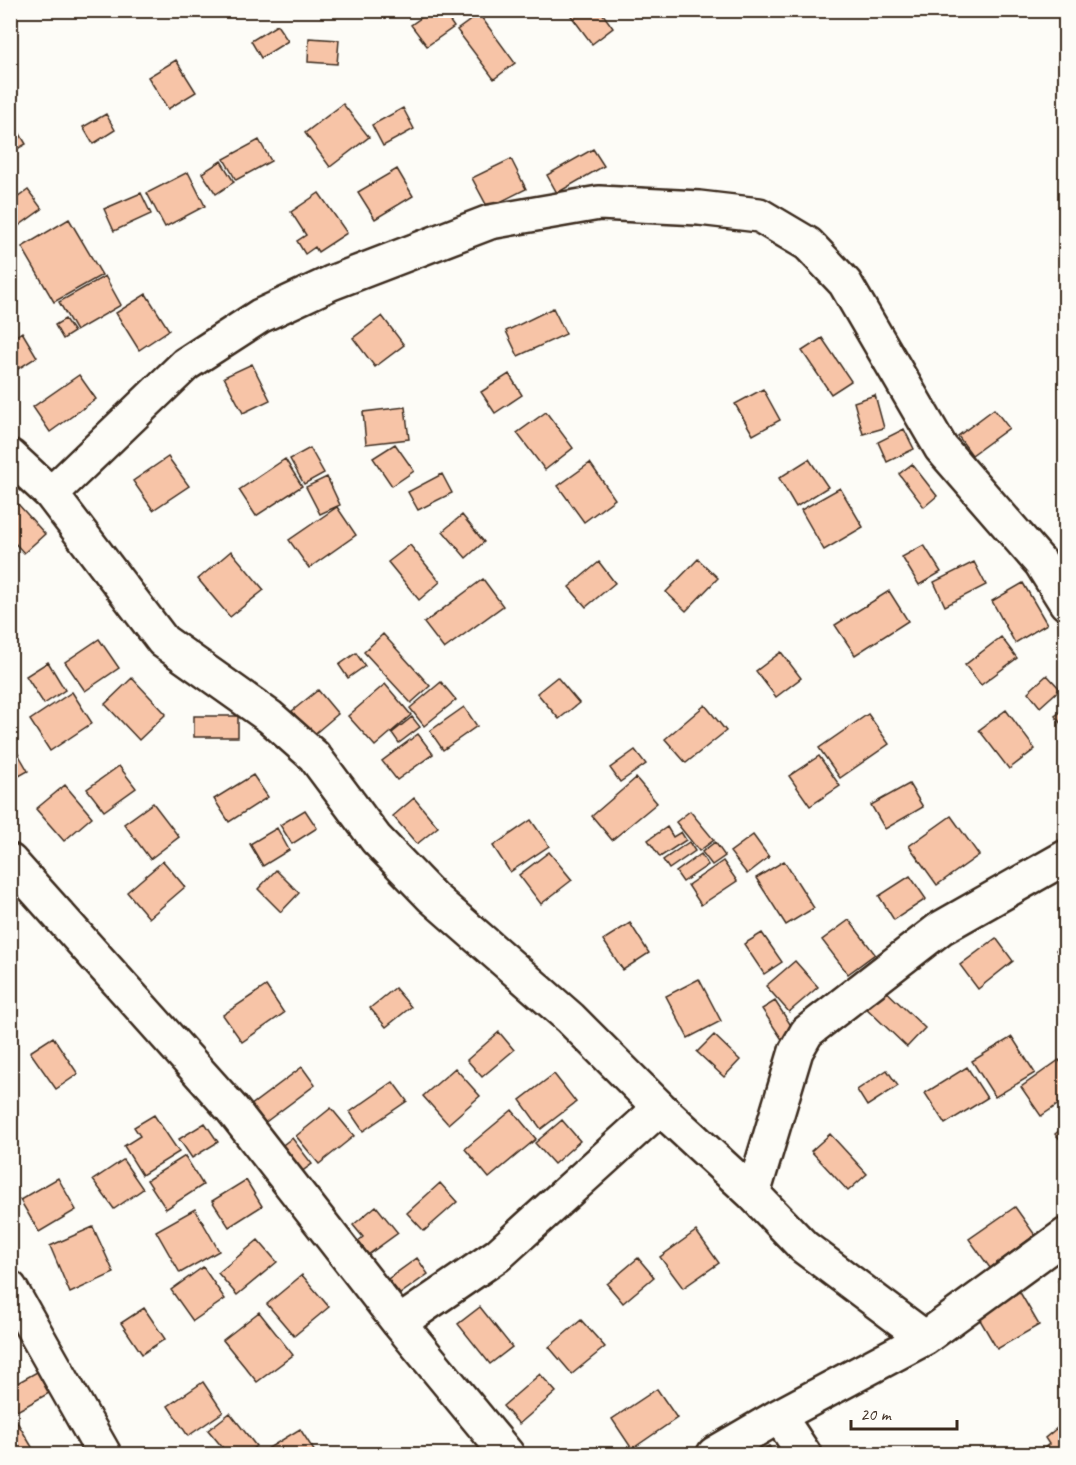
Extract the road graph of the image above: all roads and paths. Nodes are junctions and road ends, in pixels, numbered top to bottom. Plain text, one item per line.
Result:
1 (10, 456) edge
2 (51, 494) junction
3 (1065, 603) edge
4 (1065, 857) edge
5 (10, 861) edge
6 (660, 1108) junction
7 (753, 1194) junction
8 (1065, 1235) edge
9 (10, 1288) edge
10 (399, 1323) junction
11 (925, 1338) junction
12 (779, 1416) junction
13 (104, 1455) edge
14 (507, 1455) edge
15 (714, 1455) edge
16 (804, 1455) edge

1 - 2 street
2 - 3 street
2 - 6 street
4 - 7 street
5 - 10 street
6 - 7 street
6 - 10 street
7 - 11 street
8 - 11 street
9 - 13 street
10 - 14 street
11 - 12 street
12 - 15 street
12 - 16 street

